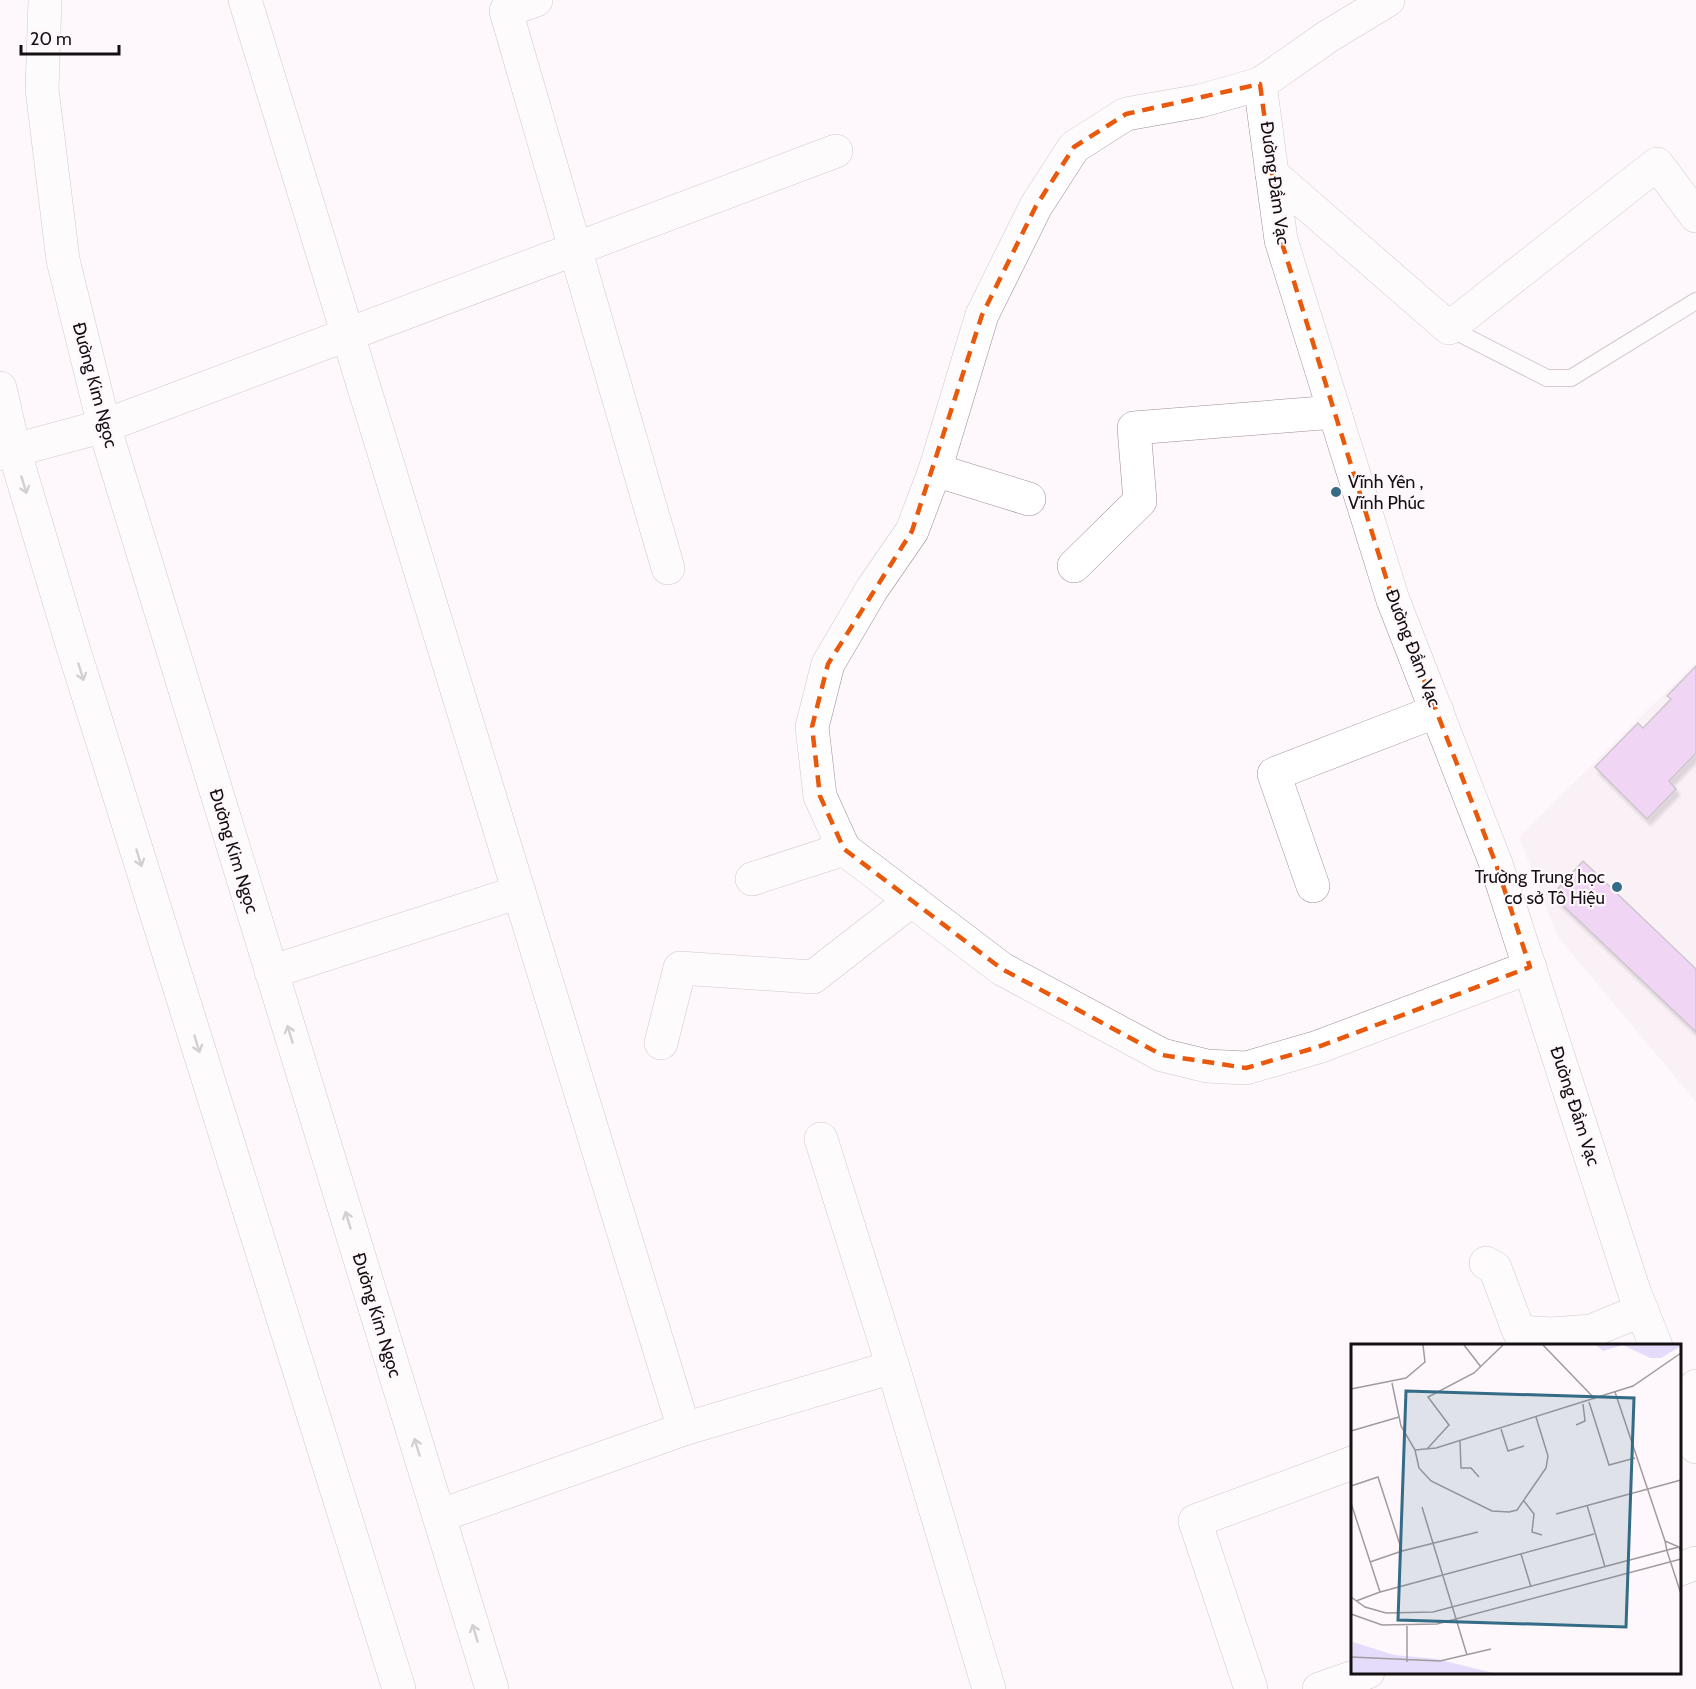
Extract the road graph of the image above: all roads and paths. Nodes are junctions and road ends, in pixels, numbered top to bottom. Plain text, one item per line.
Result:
1 (45, 0) edge
2 (245, 0) edge
3 (536, 0) edge
4 (1388, 0) edge
5 (504, 6) edge
6 (1260, 84) junction
7 (836, 151) dead end
8 (1272, 174) junction
9 (1696, 216) edge
10 (575, 250) junction
11 (1696, 301) edge
12 (1449, 328) junction
13 (348, 334) junction
14 (0, 388) edge
15 (1335, 412) junction
16 (104, 426) junction
17 (7, 452) edge
18 (935, 470) junction
19 (1029, 499) dead end
20 (1074, 566) dead end
21 (668, 568) dead end
22 (1437, 711) junction
23 (844, 849) junction
24 (753, 879) dead end
25 (1313, 886) dead end
26 (519, 892) junction
27 (912, 900) junction
28 (1530, 967) junction
29 (271, 972) junction
30 (661, 1042) dead end
31 (820, 1139) dead end
32 (1486, 1263) dead end
33 (1642, 1310) junction
34 (1655, 1344) edge
35 (893, 1367) junction
36 (1696, 1386) edge
37 (1681, 1403) edge
38 (1681, 1407) edge
39 (684, 1429) junction
40 (1696, 1447) edge
41 (1351, 1464) edge
42 (439, 1516) junction
43 (1696, 1563) edge
44 (1681, 1569) edge
45 (1362, 1674) edge
46 (1322, 1688) edge
47 (399, 1689) edge
48 (492, 1689) edge
49 (989, 1689) edge
50 (1251, 1689) edge

1 - 16 street, Đường Kim Ngọc
2 - 13 street
3 - 5 street
4 - 6 street
5 - 10 street
6 - 8 street, Đường Đầm Vạc
6 - 18 street
7 - 10 street
8 - 12 street
8 - 15 street, Đường Đầm Vạc
9 - 12 street
10 - 13 street
10 - 21 street
11 - 12 lane
13 - 16 street
13 - 26 street
14 - 17 street
15 - 20 street
15 - 22 street, Đường Đầm Vạc
16 - 17 street
16 - 29 street, Đường Kim Ngọc
17 -> 47 street
18 - 19 street
18 - 23 street
22 - 25 street
22 - 28 street, Đường Đầm Vạc
23 - 24 street
23 - 27 street
26 - 29 street
26 - 39 street
27 - 28 street
27 - 30 street
28 - 33 street, Đường Đầm Vạc
42 -> 29 street, Đường Kim Ngọc
31 - 35 street
32 - 33 street
33 - 34 street, Đường Đầm Vạc
35 - 39 street
35 - 49 street
36 - 37 street
38 - 40 street
39 - 42 street
41 - 50 street
48 -> 42 street, Đường Kim Ngọc
43 - 44 street
45 - 46 street

